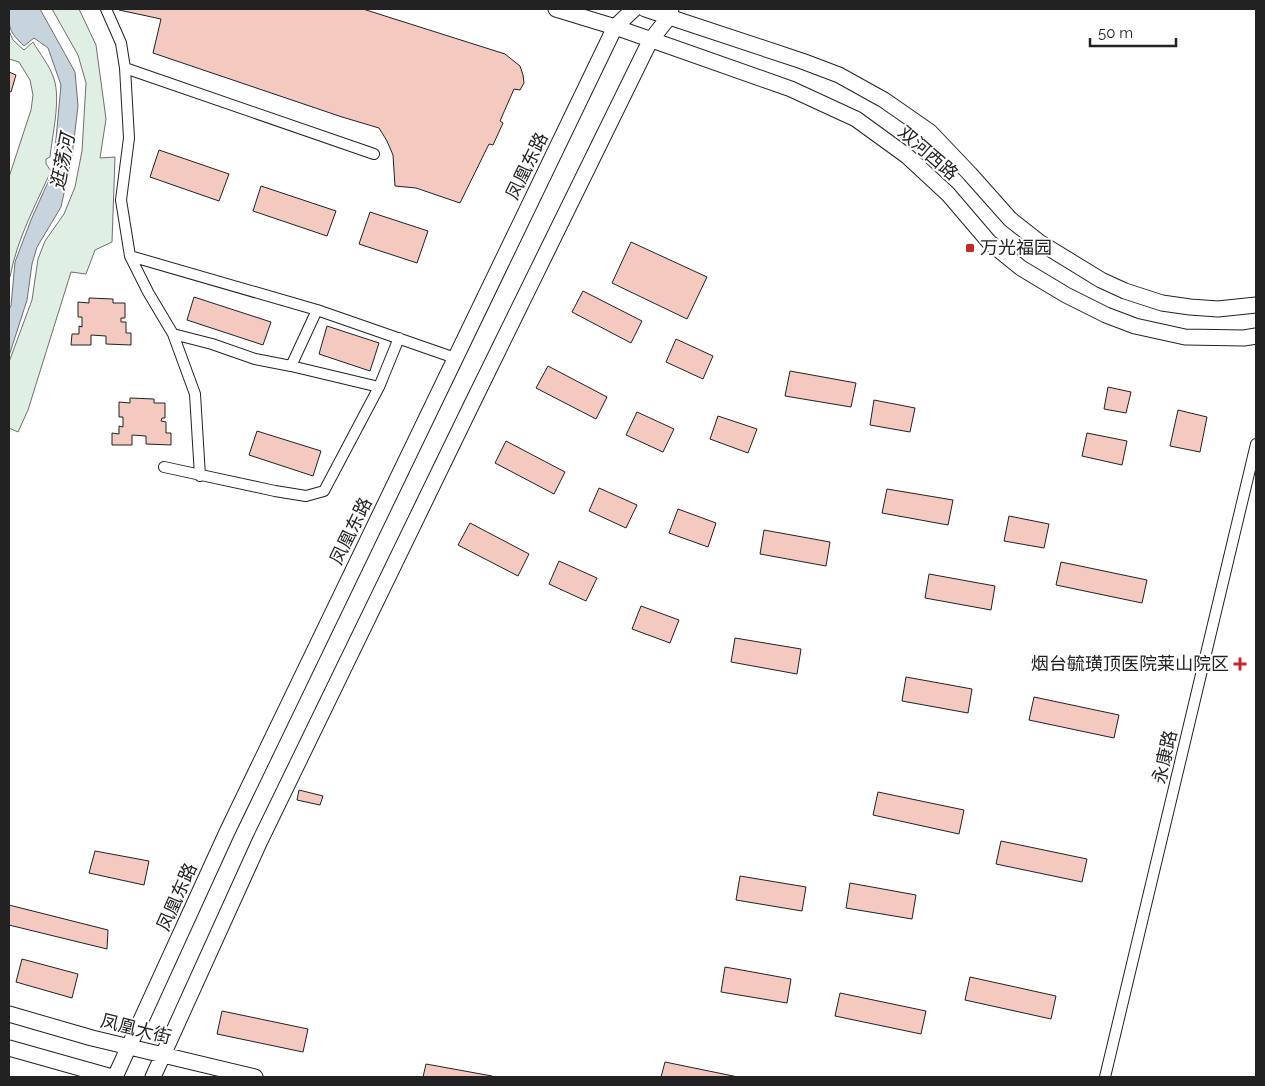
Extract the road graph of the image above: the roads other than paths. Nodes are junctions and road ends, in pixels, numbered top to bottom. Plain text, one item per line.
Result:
1 (106, 9) edge
2 (556, 9) edge
3 (634, 9) edge
4 (644, 9) edge
5 (670, 13) edge
6 (615, 27) junction
7 (650, 41) junction
8 (125, 68) junction
9 (374, 154) dead end
10 (130, 256) junction
11 (1256, 305) edge
12 (317, 310) junction
13 (173, 334) junction
14 (1256, 336) edge
15 (399, 338) junction
16 (455, 358) junction
17 (291, 366) junction
18 (379, 387) junction
19 (1256, 444) edge
20 (164, 468) dead end
21 (200, 476) junction
22 (9, 1014) edge
23 (9, 1048) edge
24 (130, 1048) junction
25 (163, 1055) junction
26 (114, 1077) edge
27 (153, 1077) edge
28 (255, 1077) edge
29 (1105, 1077) edge

1 - 8 street
2 - 6 street, 双河西路
3 - 6 street, 凤凰东路
4 - 5 street, 双河西路
5 - 7 street
5 - 11 street, 双河西路
6 - 7 street, 双河西路
6 - 16 street, 凤凰东路
7 - 14 street, 双河西路
7 - 25 street
8 - 9 street
8 - 10 street
10 - 12 street
10 - 13 street
12 - 15 street
12 - 17 street
13 - 17 street
13 - 21 street
15 - 16 street
15 - 18 street
16 - 24 street, 凤凰东路
17 - 18 street
18 - 21 street
19 - 29 street, 永康路
20 - 21 street
22 - 24 street, 凤凰大街
23 - 26 street
24 - 25 street, 凤凰大街
24 - 26 street, 凤凰东路
25 - 27 street
25 - 28 street, 凤凰大街

